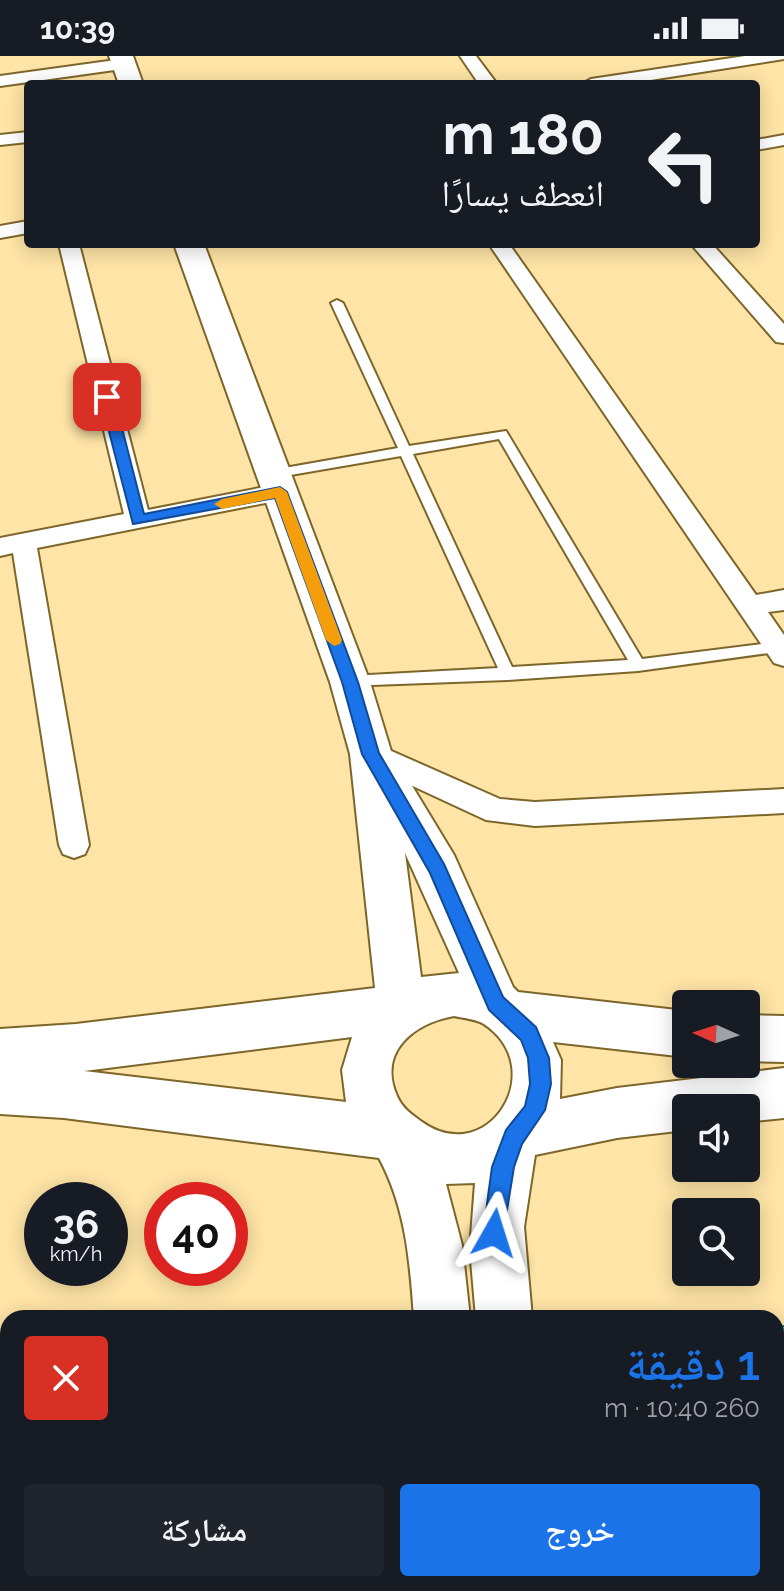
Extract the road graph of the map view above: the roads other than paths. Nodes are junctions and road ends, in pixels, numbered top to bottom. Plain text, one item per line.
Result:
1 (468, 56) edge
2 (778, 56) edge
3 (125, 68) edge
4 (485, 80) edge
5 (618, 80) edge
6 (0, 81) edge
7 (24, 137) edge
8 (0, 140) edge
9 (784, 140) edge
10 (760, 144) edge
11 (24, 228) edge
12 (0, 232) edge
13 (70, 248) edge
14 (190, 248) edge
15 (502, 248) edge
16 (705, 248) edge
17 (337, 303) dead end
18 (784, 337) edge
19 (405, 451) junction
20 (277, 483) junction
21 (138, 520) junction
22 (12, 545) edge
23 (784, 600) edge
24 (751, 606) junction
25 (781, 652) edge
26 (638, 665) junction
27 (508, 674) junction
28 (350, 682) junction
29 (371, 754) junction
30 (784, 801) edge
31 (74, 845) dead end
32 (400, 1008) junction
33 (504, 1009) junction
34 (672, 1032) edge
35 (760, 1038) edge
36 (784, 1039) edge
37 (0, 1053) edge
38 (0, 1089) edge
39 (784, 1093) edge
40 (394, 1134) junction
41 (516, 1135) junction
42 (441, 1310) edge
43 (503, 1310) edge

1 - 4 street
2 - 5 street
3 - 6 street
7 - 8 street
9 - 10 street
11 - 12 street
13 - 21 street
14 - 20 street
15 - 24 street
16 - 18 street
17 - 19 lane
19 - 20 lane
19 - 26 lane
19 - 27 lane
20 - 21 street
20 - 28 street
21 - 22 street
22 - 31 street
23 - 24 street
24 - 25 street
25 - 26 lane
26 - 27 lane
27 - 28 lane
28 - 29 street
29 - 30 street
29 - 32 street
29 - 33 street
32 - 33 street
32 - 37 street
32 - 40 street
33 - 34 street
33 - 41 street
35 - 36 street
38 - 40 street
39 - 41 street
40 - 41 street
40 - 42 street
41 - 43 street

